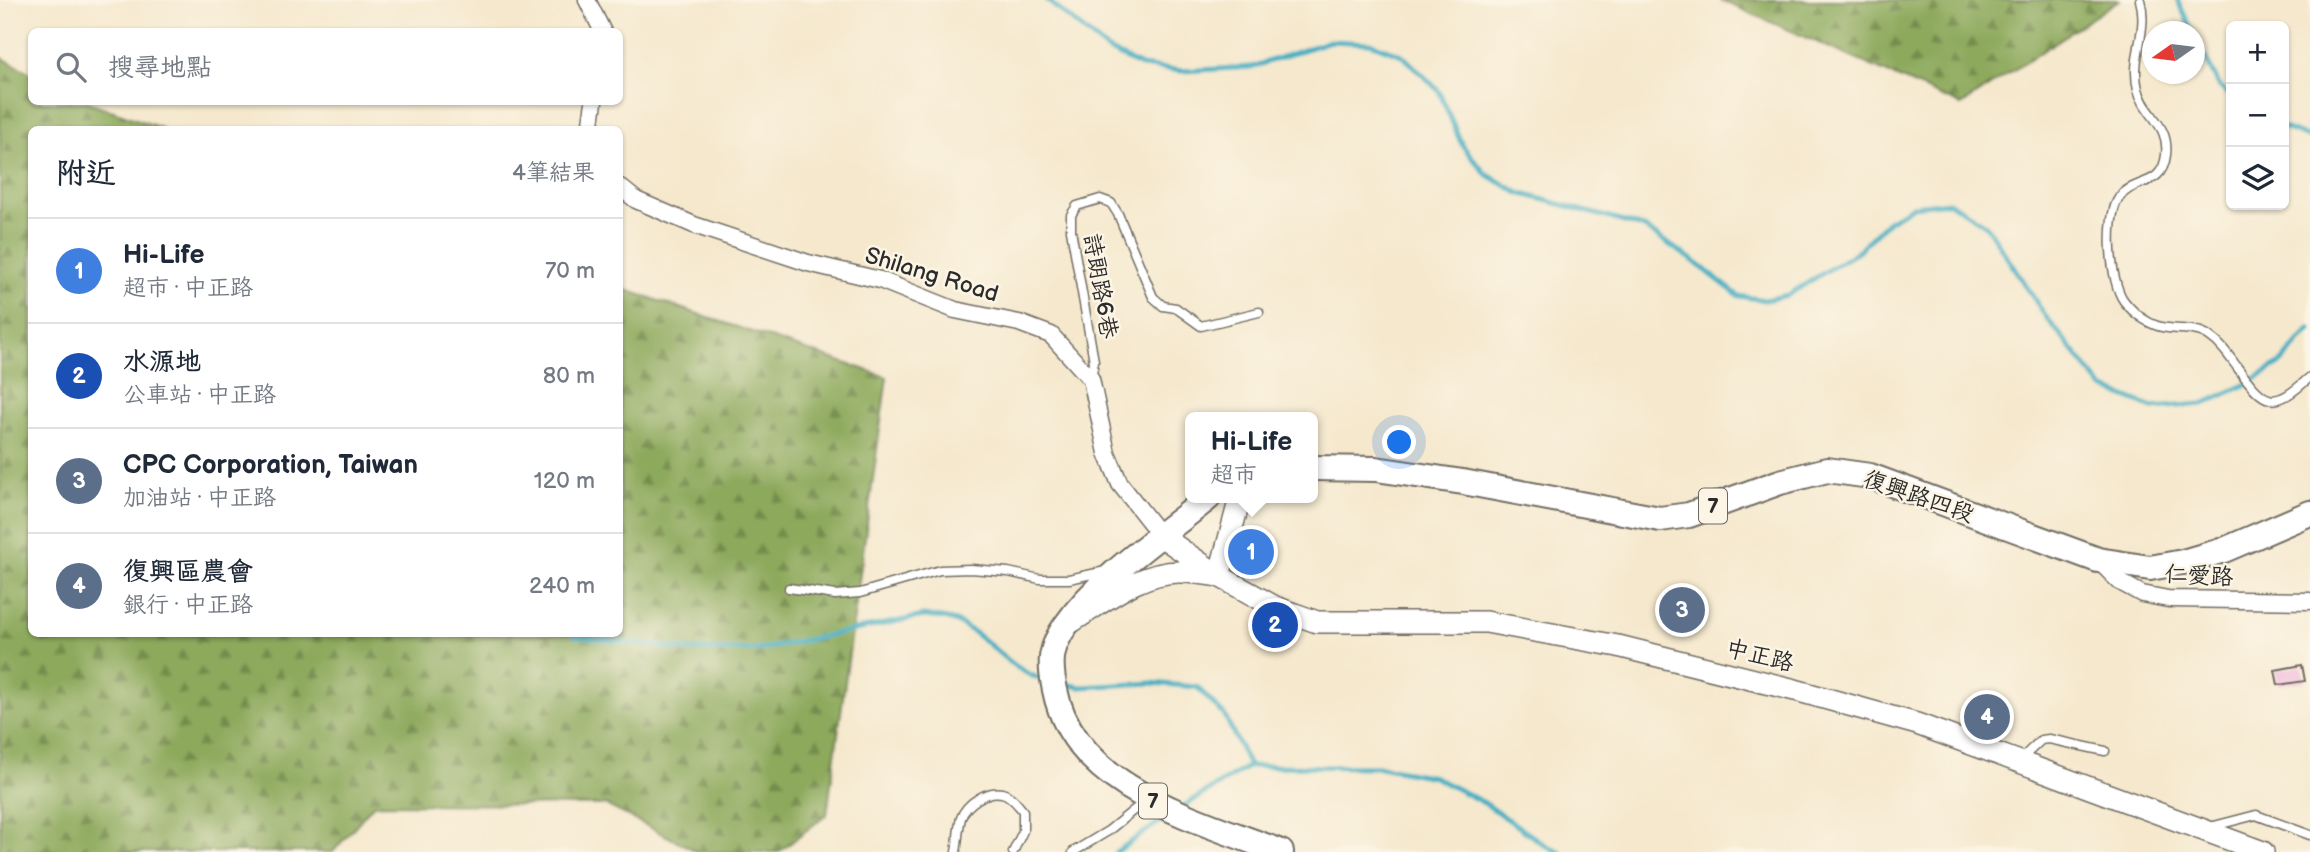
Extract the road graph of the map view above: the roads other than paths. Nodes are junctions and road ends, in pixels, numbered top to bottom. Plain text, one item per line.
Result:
1 (587, 0) edge
2 (2140, 0) edge
3 (601, 28) edge
4 (594, 105) edge
5 (591, 126) edge
6 (623, 189) edge
7 (1259, 312) dead end
8 (2310, 377) edge
9 (1091, 379) junction
10 (1318, 468) edge
11 (1202, 503) edge
12 (1239, 503) edge
13 (2310, 513) edge
14 (1161, 536) junction
15 (2098, 560) junction
16 (1123, 567) junction
17 (1219, 576) junction
18 (789, 588) dead end
19 (2310, 601) edge
20 (1066, 625) junction
21 (2105, 751) dead end
22 (2018, 762) junction
23 (1148, 799) junction
24 (2200, 830) junction
25 (2310, 835) edge
26 (956, 852) edge
27 (1013, 852) edge
28 (1073, 852) edge
29 (1281, 852) edge
30 (2263, 852) edge

1 - 3 street
2 - 8 lane
4 - 5 street
6 - 9 street, Shilang Road
7 - 9 lane, 詩朗路6巷
9 - 14 street
10 - 15 main road, 復興路四段 / 7
11 - 14 main road, 7
12 - 17 street
13 - 15 main road, 復興路四段 / 7
14 - 16 main road, 7
14 - 17 street, 中正路
15 - 19 street, 仁愛路
16 - 18 lane
16 - 20 main road, 7
17 - 20 street
17 - 22 street, 中正路
20 - 23 main road, 7
21 - 22 lane
22 - 24 street, 中正路
23 - 28 lane
23 - 29 main road, 7
24 - 25 lane
24 - 30 street, 中正路
26 - 27 lane

